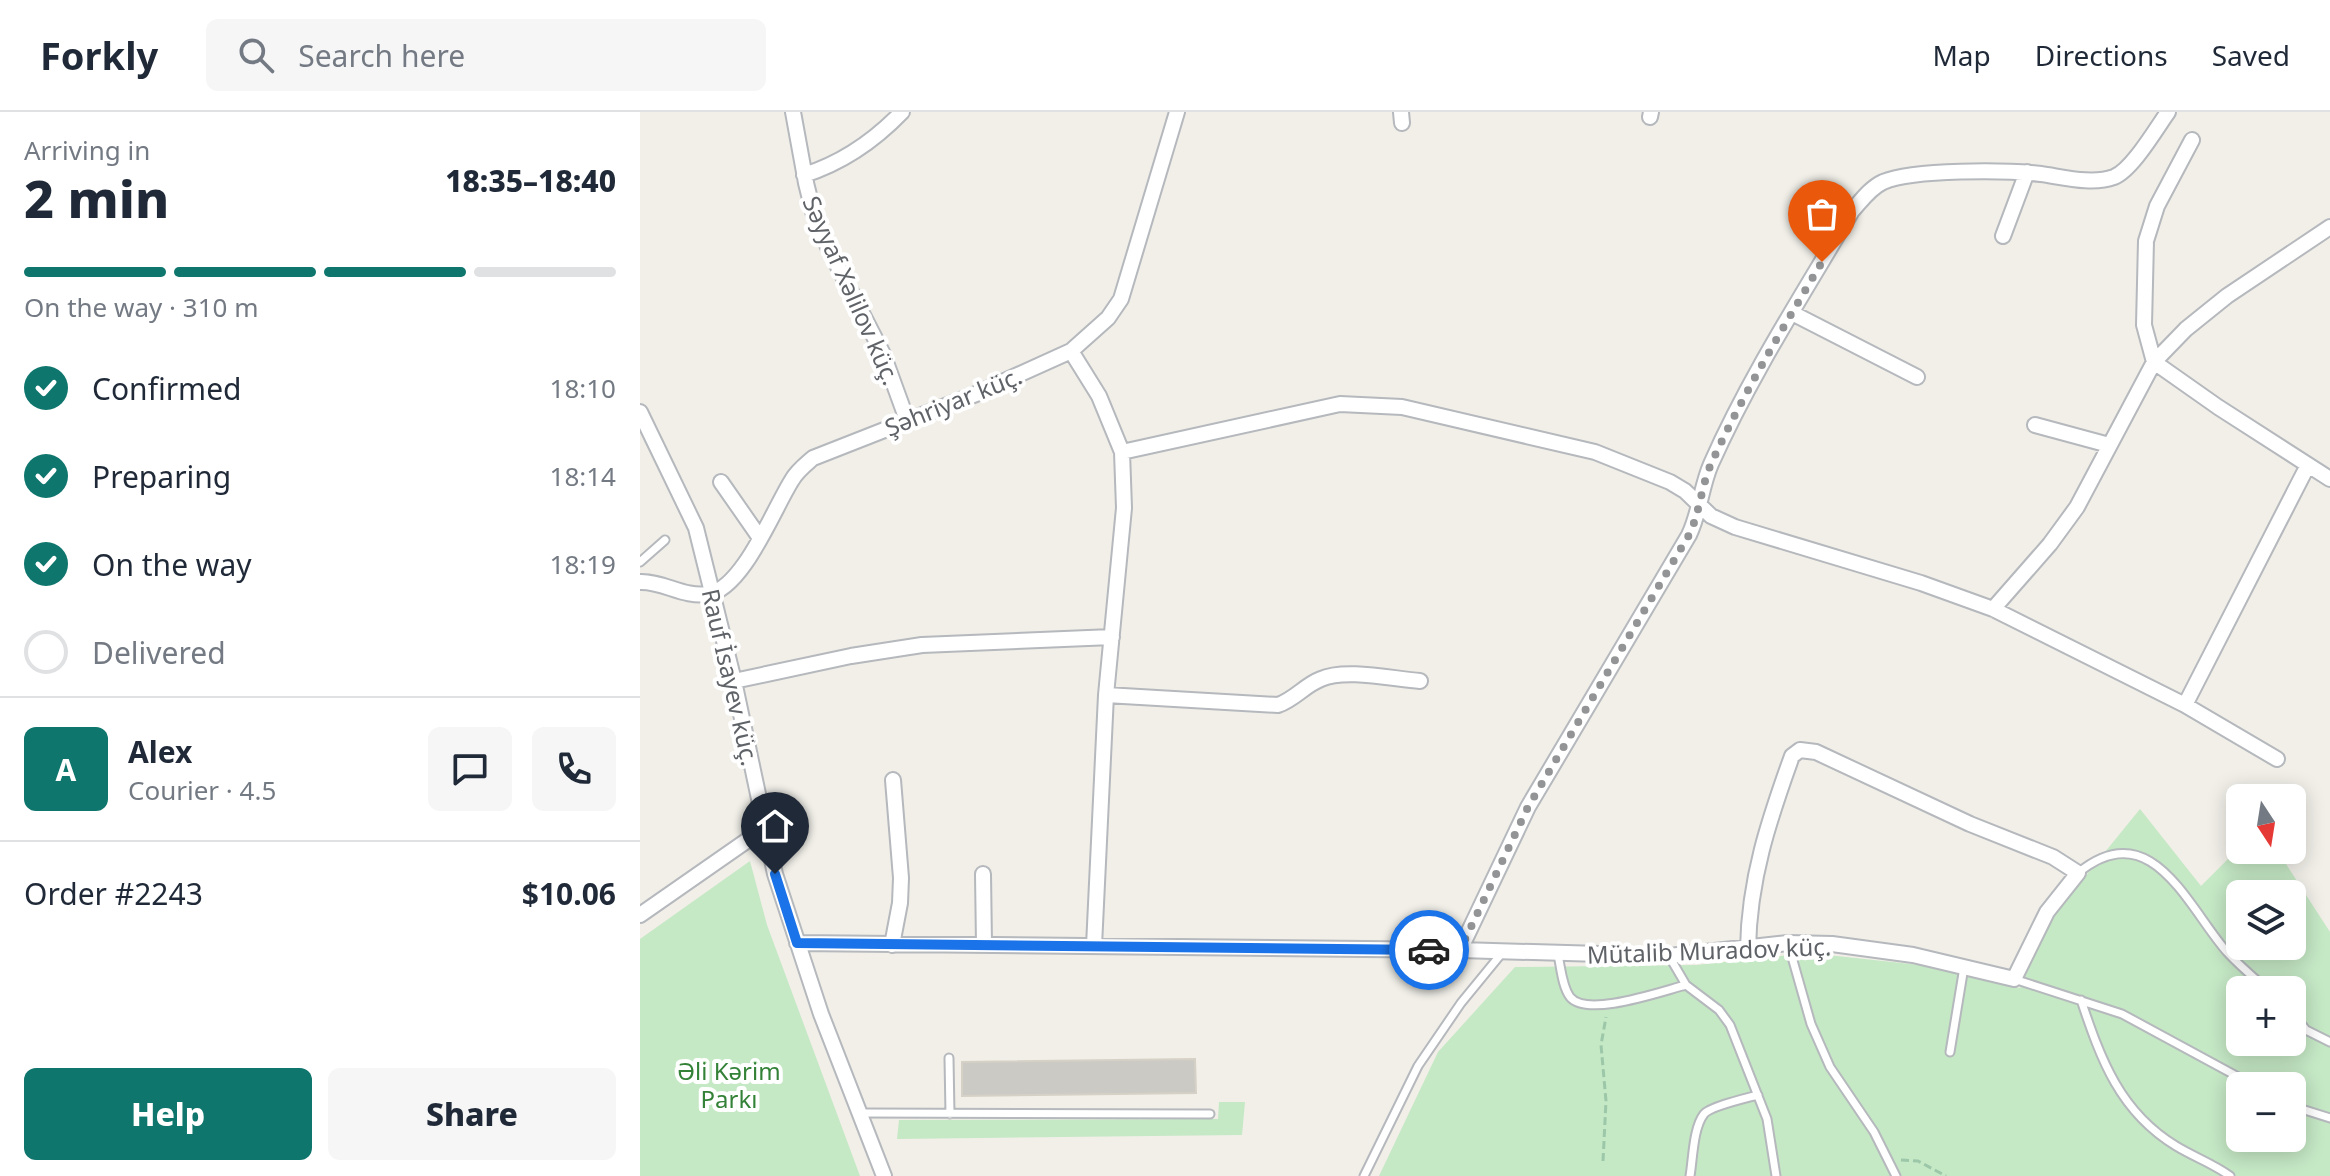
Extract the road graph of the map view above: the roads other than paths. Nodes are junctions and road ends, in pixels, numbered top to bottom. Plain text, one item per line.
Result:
1 (793, 112) edge
2 (902, 112) edge
3 (1177, 112) edge
4 (2168, 112) edge
5 (2192, 140) dead end
6 (2027, 172) junction
7 (804, 175) junction
8 (2330, 227) edge
9 (2003, 236) dead end
10 (1792, 313) junction
11 (1071, 351) junction
12 (2154, 362) junction
13 (1917, 377) dead end
14 (640, 412) edge
15 (907, 420) junction
16 (2035, 425) dead end
17 (2109, 445) junction
18 (1122, 452) junction
19 (2308, 465) junction
20 (2330, 479) edge
21 (721, 482) dead end
22 (1699, 507) junction
23 (760, 538) junction
24 (665, 540) dead end
25 (640, 562) edge
26 (640, 582) edge
27 (713, 594) junction
28 (1993, 609) junction
29 (1112, 637) junction
30 (734, 681) junction
31 (1420, 681) dead end
32 (1106, 695) junction
33 (2185, 705) junction
34 (2277, 759) dead end
35 (893, 780) dead end
36 (765, 828) junction
37 (2078, 873) junction
38 (983, 874) dead end
39 (640, 915) edge
40 (797, 943) junction
41 (1788, 943) junction
42 (892, 945) junction
43 (984, 945) junction
44 (1094, 946) junction
45 (1748, 949) junction
46 (1460, 950) junction
47 (1502, 953) junction
48 (1558, 955) junction
49 (1669, 956) junction
50 (1964, 967) junction
51 (2253, 976) edge
52 (2014, 979) junction
53 (1686, 985) junction
54 (2081, 1000) junction
55 (2306, 1030) edge
56 (2330, 1042) edge
57 (1950, 1052) dead end
58 (949, 1058) dead end
59 (2229, 1072) edge
60 (1758, 1095) junction
61 (2306, 1110) edge
62 (859, 1113) junction
63 (950, 1114) junction
64 (1210, 1114) dead end
65 (2330, 1118) edge
66 (884, 1176) edge
67 (1364, 1176) edge
68 (1690, 1176) edge
69 (1776, 1176) edge
70 (1896, 1176) edge
71 (2230, 1176) edge

1 - 7 street, Səyyaf Xəlilov küç.
2 - 7 street
3 - 11 street, Şəhriyar küç.
4 - 6 street
5 - 12 street
6 - 9 street
6 - 10 street
7 - 15 street, Səyyaf Xəlilov küç.
8 - 12 street
10 - 13 street
10 - 22 street
11 - 15 street, Şəhriyar küç.
11 - 18 street
12 - 17 street
12 - 19 street
14 - 27 street, Rauf İsayev küç.
15 - 23 street, Şəhriyar küç.
16 - 17 street
17 - 28 street
18 - 22 street
18 - 29 street
19 - 20 street
19 - 33 street
21 - 23 street
22 - 28 street
22 - 46 street
23 - 27 street, Şəhriyar küç.
24 - 25 lane
26 - 27 street
27 - 30 street, Rauf İsayev küç.
28 - 33 street
29 - 30 street
29 - 32 street
30 - 36 street, Rauf İsayev küç.
31 - 32 street
32 - 44 street
33 - 34 street
35 - 42 street
36 - 39 street
36 - 40 street, Rauf İsayev küç.
37 - 45 street
37 - 51 lane
37 - 52 street
38 - 43 street
40 - 42 street, Mütalib Muradov küç.
40 - 62 street, Rauf İsayev küç.
41 - 45 street, Mütalib Muradov küç.
41 - 50 street, Mütalib Muradov küç.
41 - 70 lane
42 - 43 street, Mütalib Muradov küç.
43 - 44 street, Mütalib Muradov küç.
44 - 46 street, Mütalib Muradov küç.
45 - 49 street, Mütalib Muradov küç.
46 - 47 street, Mütalib Muradov küç.
47 - 48 street, Mütalib Muradov küç.
47 - 67 lane
48 - 49 street, Mütalib Muradov küç.
48 - 53 lane
49 - 53 lane
50 - 52 street, Mütalib Muradov küç.
50 - 57 lane
52 - 54 lane
53 - 60 lane
54 - 59 lane
54 - 71 lane
55 - 56 lane
58 - 63 lane
60 - 68 lane
60 - 69 lane
61 - 65 lane
62 - 63 lane
62 - 66 street, Rauf İsayev küç.
63 - 64 lane

